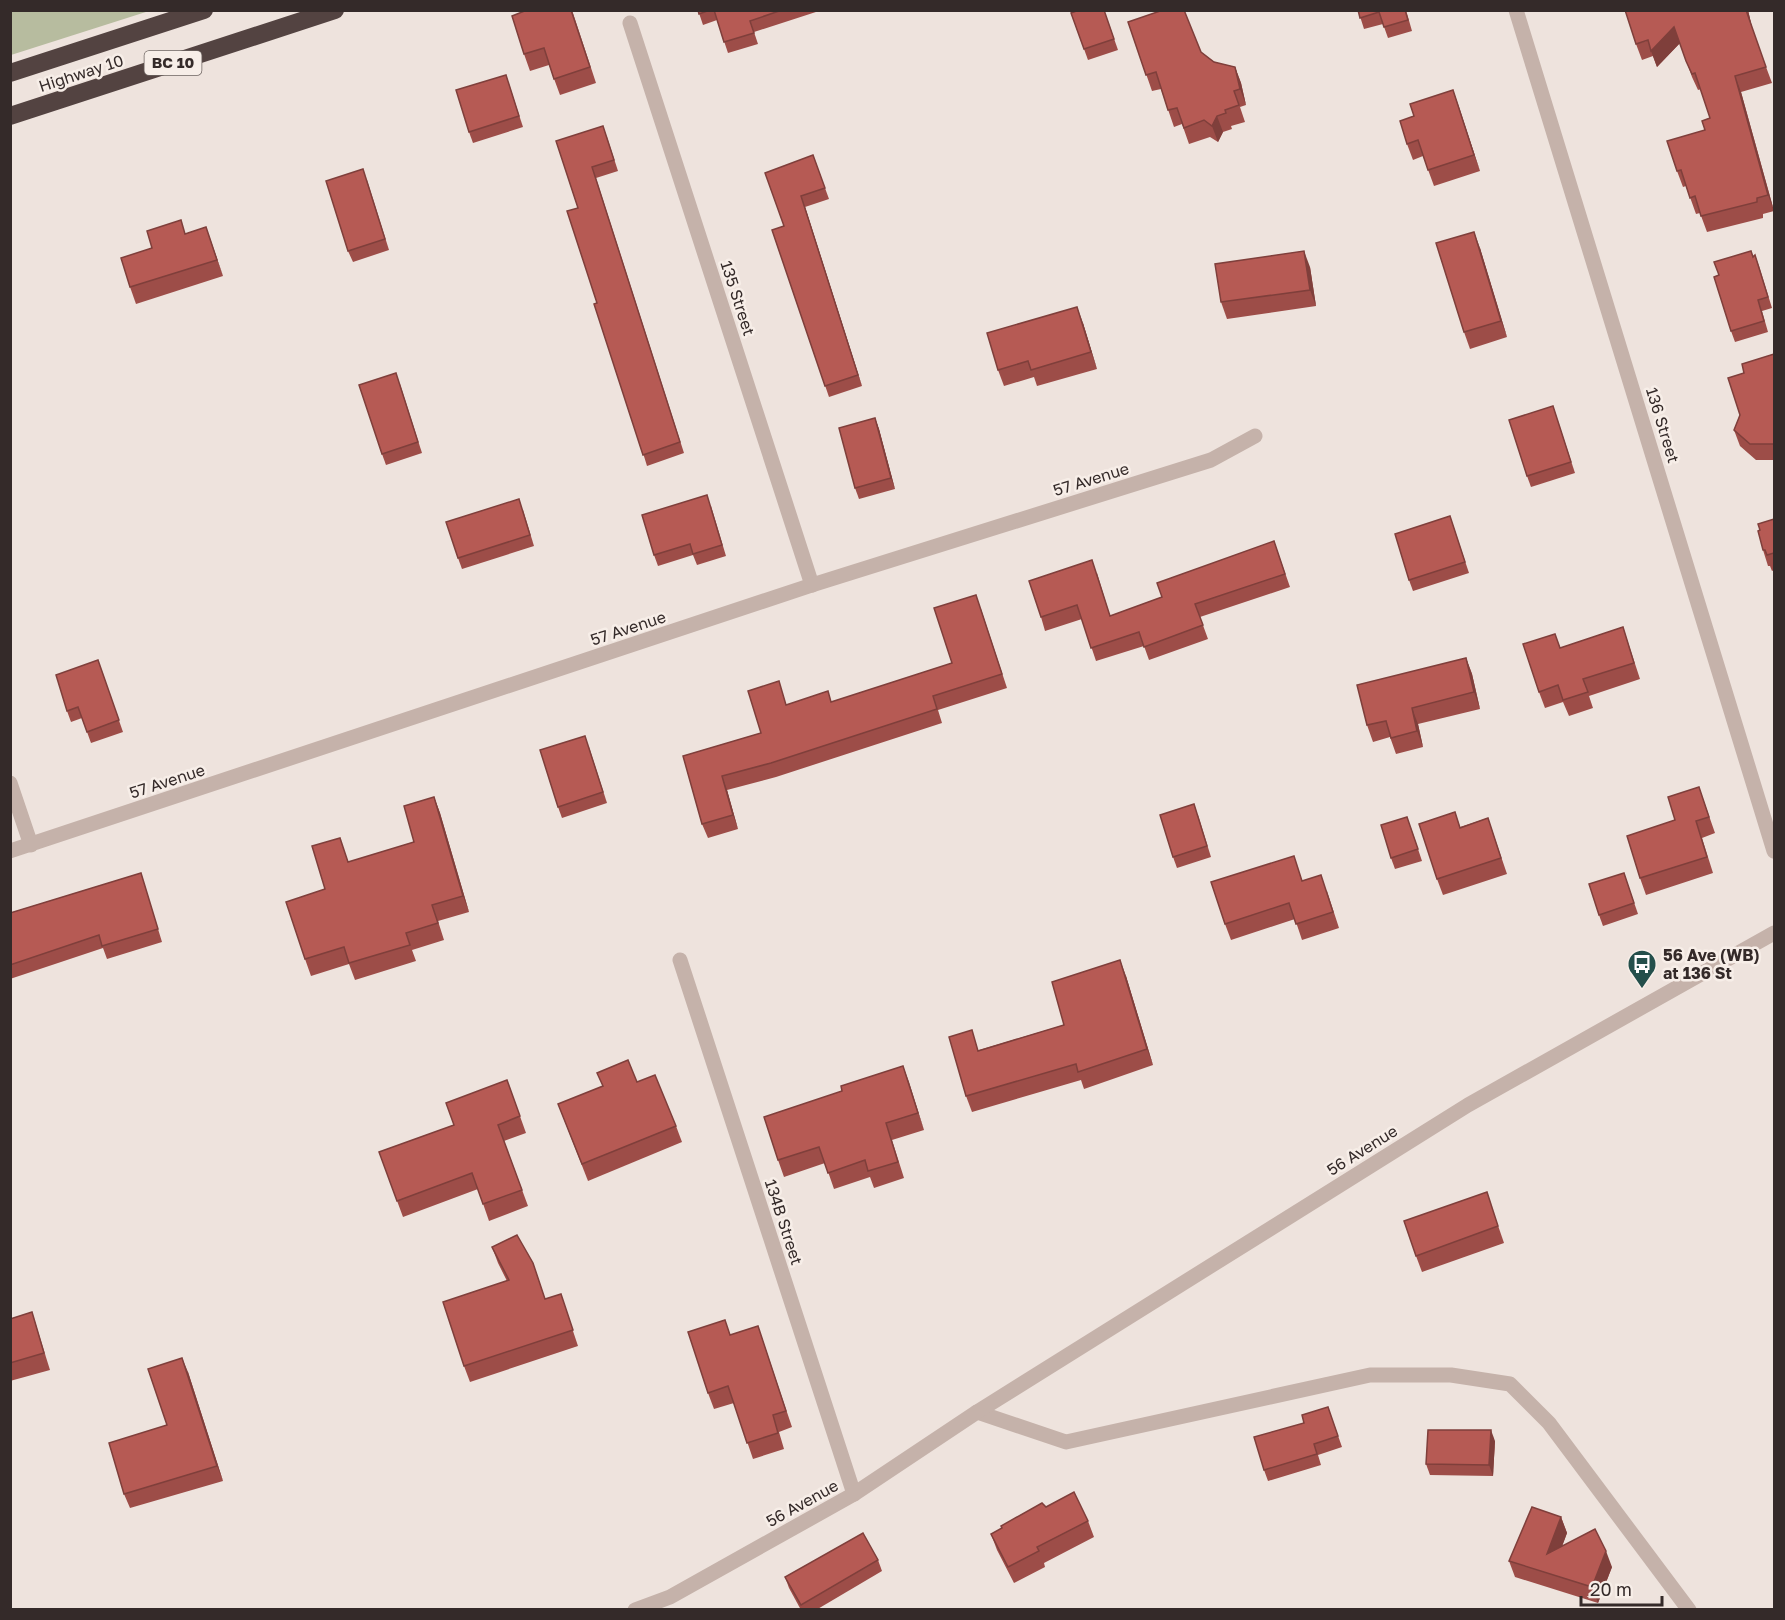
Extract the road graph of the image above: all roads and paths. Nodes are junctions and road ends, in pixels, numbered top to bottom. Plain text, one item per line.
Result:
1 (204, 10) edge
2 (335, 10) edge
3 (1516, 10) edge
4 (630, 23) dead end
5 (10, 73) edge
6 (10, 116) edge
7 (1255, 436) dead end
8 (812, 585) junction
9 (10, 783) edge
10 (31, 845) junction
11 (10, 851) edge
12 (1774, 851) edge
13 (1774, 933) edge
14 (680, 960) dead end
15 (977, 1413) junction
16 (854, 1494) junction
17 (635, 1610) edge
18 (1689, 1610) edge

1 - 5 highway, Highway 10 / BC 10
2 - 6 highway, Highway 10 / BC 10
3 - 12 street, 136 Street
4 - 8 street, 135 Street
7 - 8 street, 57 Avenue
8 - 10 street, 57 Avenue
9 - 10 street
10 - 11 street, 57 Avenue
13 - 15 street, 56 Avenue
14 - 16 street, 134B Street
15 - 16 street, 56 Avenue
15 - 18 street
16 - 17 street, 56 Avenue

